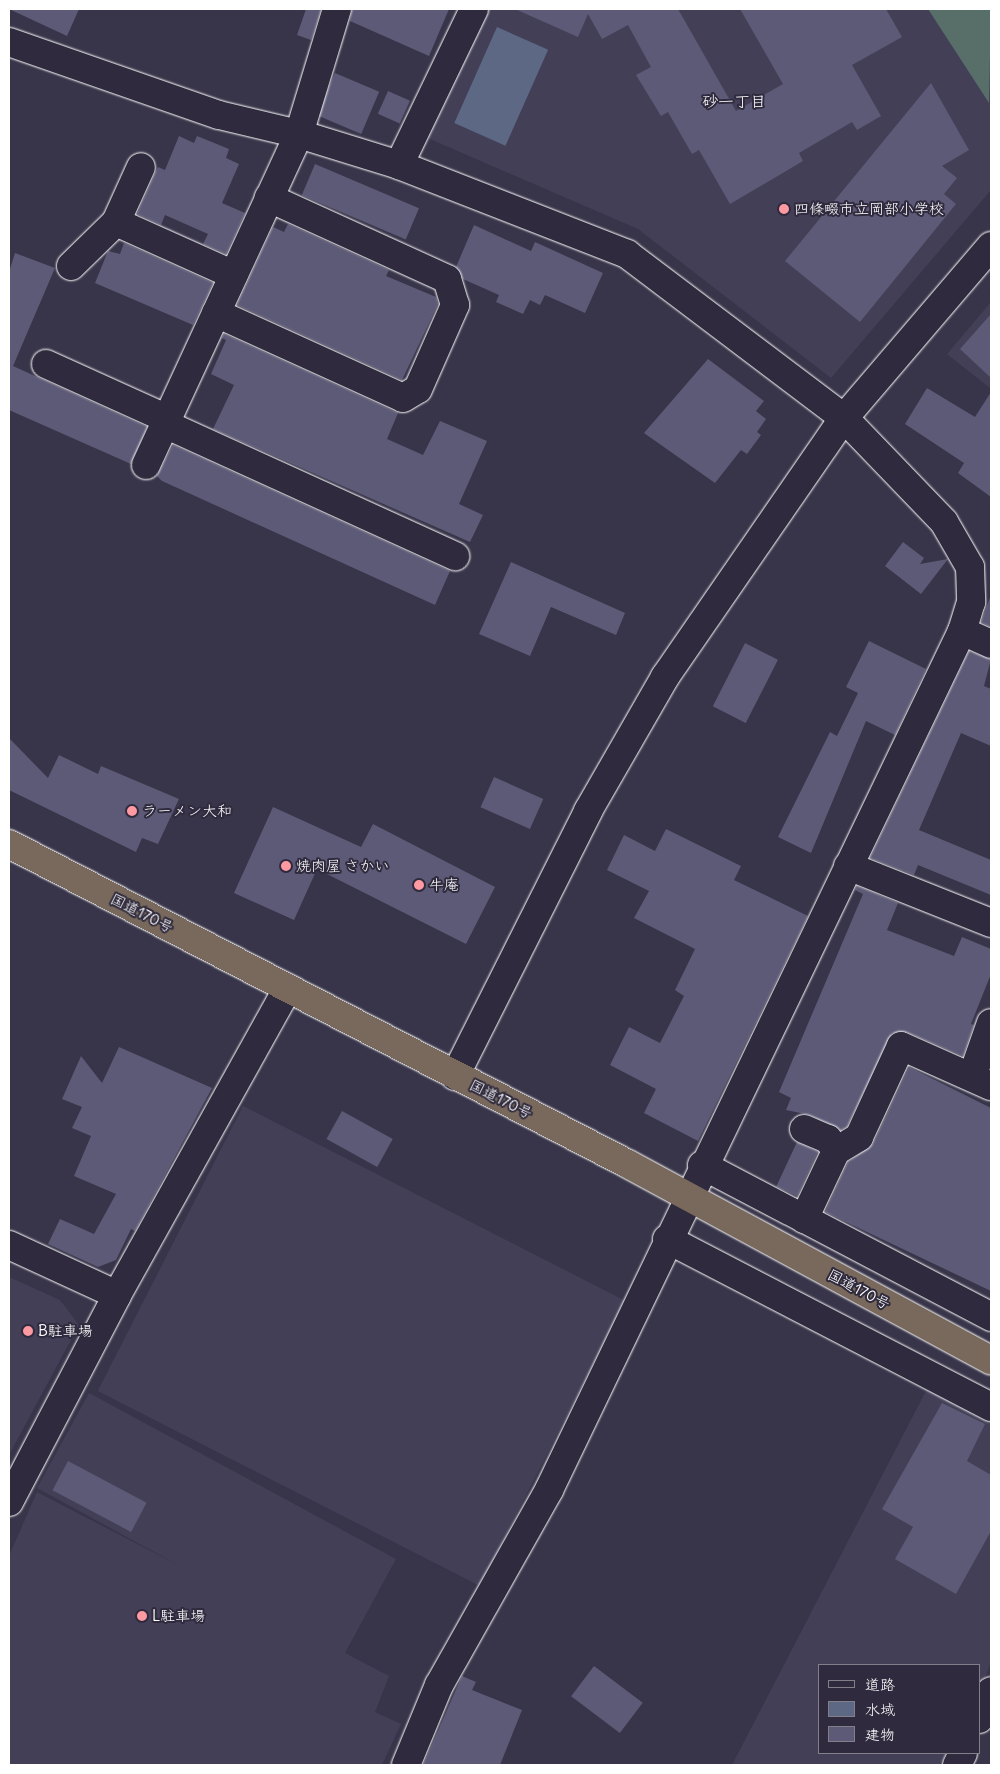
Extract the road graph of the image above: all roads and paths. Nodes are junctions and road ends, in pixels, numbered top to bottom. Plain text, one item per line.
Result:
1 (337, 9) edge
2 (474, 9) edge
3 (9, 42) edge
4 (299, 134) junction
5 (399, 165) junction
6 (140, 167) dead end
7 (269, 198) junction
8 (116, 222) junction
9 (991, 246) edge
10 (71, 266) dead end
11 (234, 275) junction
12 (216, 313) junction
13 (46, 364) dead end
14 (844, 418) junction
15 (167, 421) junction
16 (146, 465) dead end
17 (455, 556) dead end
18 (962, 631) junction
19 (991, 644) edge
20 (9, 844) edge
21 (848, 866) junction
22 (991, 923) edge
23 (288, 988) junction
24 (991, 1023) edge
25 (455, 1076) junction
26 (982, 1082) edge
27 (804, 1129) dead end
28 (836, 1151) junction
29 (702, 1165) junction
30 (687, 1196) junction
31 (804, 1219) junction
32 (667, 1239) junction
33 (9, 1245) edge
34 (117, 1295) junction
35 (991, 1317) edge
36 (991, 1360) edge
37 (991, 1407) edge
38 (9, 1502) edge
39 (991, 1692) edge
40 (980, 1717) edge
41 (406, 1765) edge

1 - 4 street
2 - 5 street
3 - 4 street
4 - 5 street
4 - 7 street
5 - 14 street
6 - 8 street
7 - 11 street
7 - 12 street
8 - 10 street
8 - 11 street
9 - 14 street
11 - 12 street
12 - 15 street
13 - 15 street
14 - 18 street
14 - 25 street
15 - 16 street
15 - 17 street
18 - 19 street
18 - 21 street
20 - 23 highway, 国道170号
21 - 22 street
21 - 29 street
23 - 25 highway, 国道170号
23 - 34 street
24 - 26 street
25 - 30 highway, 国道170号
26 - 28 street
27 - 28 street
28 - 31 street
29 - 30 street
29 - 31 street
30 - 32 street
30 - 36 highway, 国道170号
31 - 35 street
32 - 37 street
32 - 41 street
33 - 34 street
34 - 38 street
39 - 40 street

